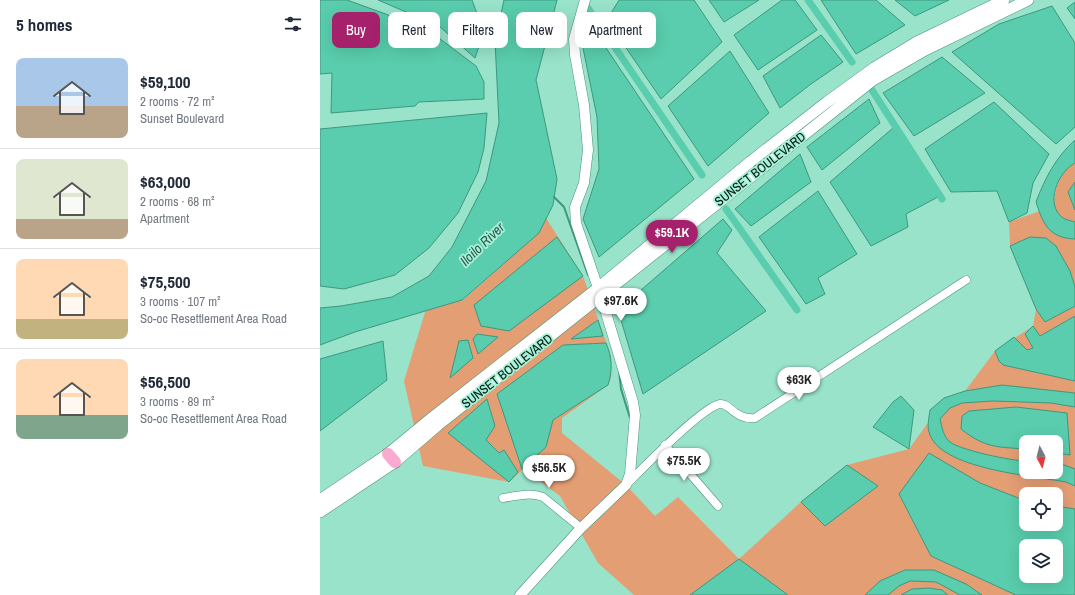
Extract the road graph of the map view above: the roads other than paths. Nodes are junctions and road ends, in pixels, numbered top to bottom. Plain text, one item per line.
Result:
1 (585, 0) edge
2 (1004, 0) edge
3 (1028, 0) edge
4 (966, 280) dead end
5 (600, 292) junction
6 (665, 445) junction
7 (391, 458) junction
8 (626, 485) junction
9 (503, 498) dead end
10 (320, 500) edge
11 (718, 506) dead end
12 (320, 512) edge
13 (582, 528) junction
14 (520, 595) edge

1 - 5 street
2 - 5 main road, SUNSET BOULEVARD
3 - 5 main road, SUNSET BOULEVARD
4 - 6 street
5 - 7 main road, SUNSET BOULEVARD
5 - 8 street
6 - 8 street
6 - 11 street
7 - 10 main road, SUNSET BOULEVARD
7 - 12 main road, SUNSET BOULEVARD
8 - 13 street
9 - 13 street
13 - 14 street

